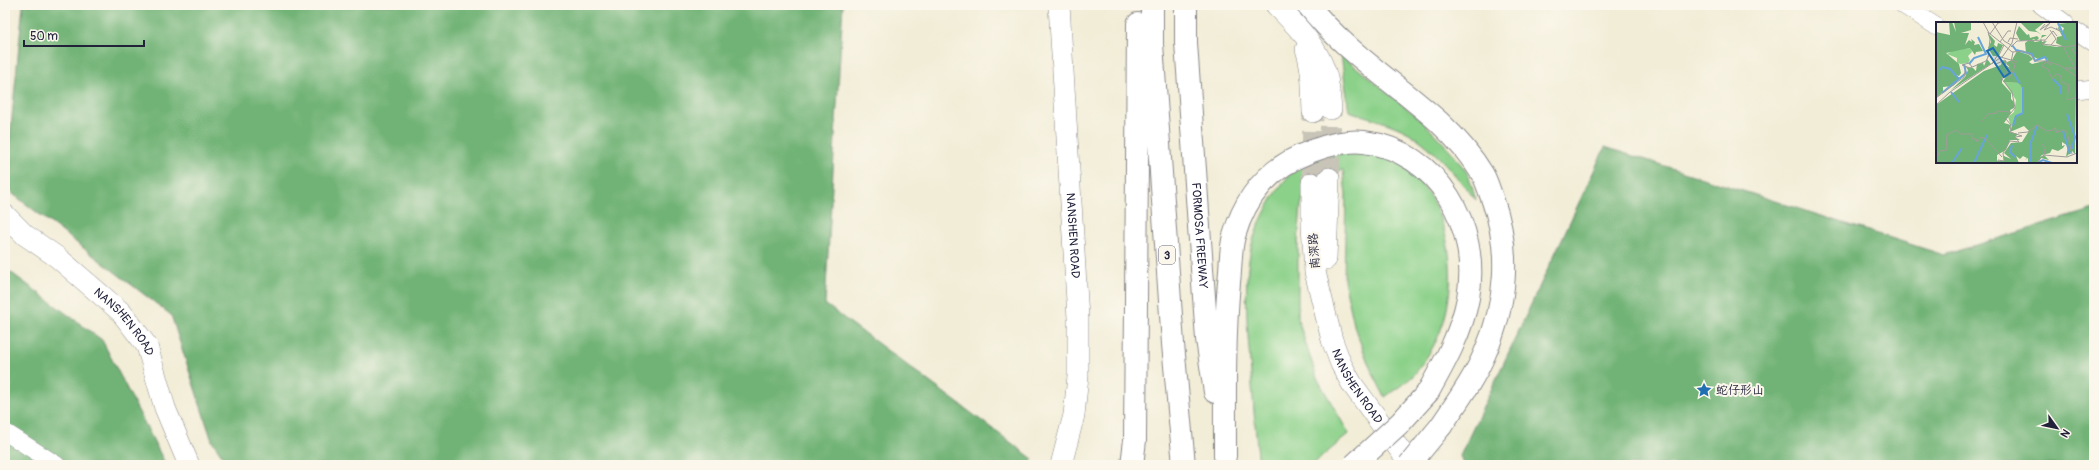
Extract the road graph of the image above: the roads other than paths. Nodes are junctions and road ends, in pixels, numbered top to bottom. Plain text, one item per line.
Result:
1 (1059, 5) edge
2 (1138, 5) edge
3 (1152, 5) edge
4 (1186, 5) edge
5 (1276, 5) edge
6 (1308, 5) edge
7 (1903, 5) edge
8 (2041, 5) edge
9 (2064, 22) edge
10 (1936, 26) edge
11 (2077, 32) edge
12 (2094, 43) edge
13 (1145, 44) junction
14 (2094, 88) edge
15 (2077, 90) edge
16 (1322, 110) tunnel mouth
17 (1320, 181) tunnel mouth
18 (5, 216) edge
19 (1326, 318) joint
20 (5, 432) edge
21 (1226, 460) edge
22 (57, 465) edge
23 (189, 465) edge
24 (1061, 465) edge
25 (1132, 465) edge
26 (1184, 465) edge
27 (1354, 465) edge
28 (1410, 465) edge

1 - 24 main road, NANSHEN ROAD
2 - 13 highway
3 - 13 highway, 3
4 - 21 highway, FORMOSA FREEWAY
5 - 16 main road
6 - 28 highway, bridge
7 - 10 street
8 - 9 street
11 - 12 street
13 - 25 highway
13 - 26 highway, 3
14 - 15 street
17 - 19 main road, 南深路
18 - 23 main road, NANSHEN ROAD
19 - 28 main road, NANSHEN ROAD
20 - 22 street
21 - 27 highway, bridge

